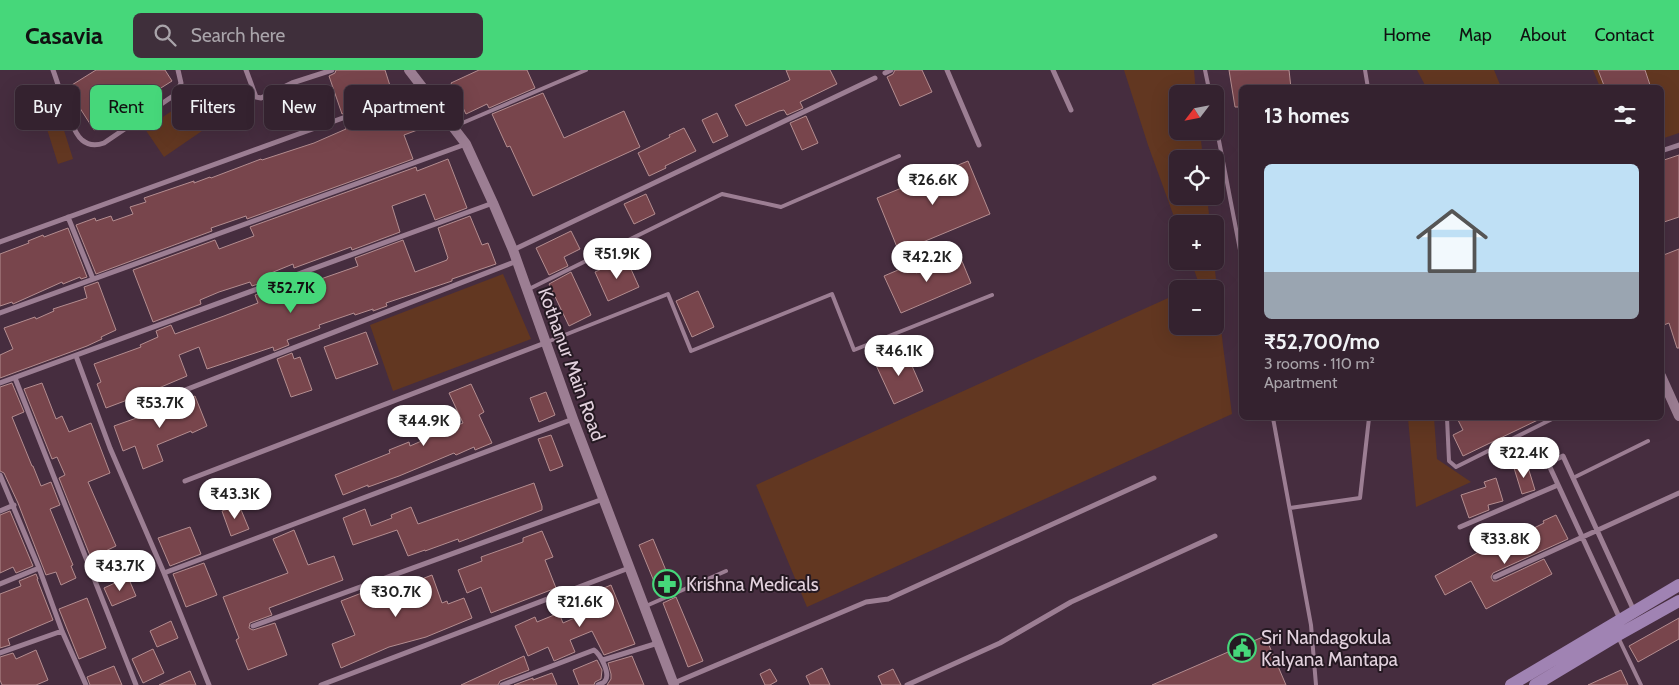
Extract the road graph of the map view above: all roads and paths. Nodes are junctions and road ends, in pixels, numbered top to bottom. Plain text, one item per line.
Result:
1 (53, 70) edge
2 (178, 70) edge
3 (246, 70) edge
4 (332, 70) edge
5 (409, 70) edge
6 (586, 70) edge
7 (892, 70) edge
8 (947, 70) edge
9 (1053, 70) edge
10 (1205, 70) edge
11 (1365, 70) edge
12 (885, 73) dead end
13 (875, 78) dead end
14 (421, 85) edge
15 (1208, 85) edge
16 (1368, 85) edge
17 (1071, 110) dead end
18 (344, 117) edge
19 (463, 123) edge
20 (455, 130) edge
21 (1219, 140) edge
22 (466, 144) junction
23 (979, 145) dead end
24 (1679, 145) edge
25 (1664, 150) edge
26 (899, 156) dead end
27 (493, 203) junction
28 (68, 217) junction
29 (0, 242) edge
30 (1239, 245) edge
31 (513, 250) junction
32 (517, 261) junction
33 (93, 279) junction
34 (527, 290) junction
35 (992, 295) dead end
36 (0, 313) edge
37 (545, 343) junction
38 (76, 356) junction
39 (15, 378) junction
40 (0, 383) edge
41 (1664, 383) edge
42 (144, 406) dead end
43 (1679, 416) edge
44 (573, 419) junction
45 (1273, 420) edge
46 (1369, 420) edge
47 (1447, 420) edge
48 (1550, 420) edge
49 (1648, 441) dead end
50 (0, 475) edge
51 (1154, 478) dead end
52 (1573, 478) junction
53 (184, 481) dead end
54 (1558, 485) junction
55 (1679, 493) edge
56 (603, 499) junction
57 (14, 505) junction
58 (1290, 508) junction
59 (0, 511) edge
60 (1460, 527) dead end
61 (1597, 530) junction
62 (1215, 536) dead end
63 (1582, 537) junction
64 (39, 568) junction
65 (630, 568) junction
66 (726, 571) dead end
67 (164, 573) junction
68 (1495, 577) dead end
69 (0, 584) edge
70 (1679, 586) edge
71 (1679, 601) edge
72 (644, 607) junction
73 (1634, 611) junction
74 (1620, 619) junction
75 (254, 626) dead end
76 (62, 631) junction
77 (1618, 635) junction
78 (658, 643) junction
79 (0, 653) edge
80 (603, 660) junction
81 (674, 684) edge
82 (86, 685) edge
83 (136, 685) edge
84 (209, 685) edge
85 (321, 685) edge
86 (502, 685) edge
87 (598, 685) edge
88 (907, 685) edge
89 (1316, 685) edge
90 (1511, 685) edge
91 (1535, 685) edge
92 (1641, 685) edge

1 - 2 street
3 - 4 street
5 - 14 main road, Kothanur Main Road
6 - 19 lane
7 - 12 street
8 - 23 street
9 - 17 street
10 - 15 lane
11 - 16 lane
13 - 31 street
18 - 28 street
20 - 22 main road, Kothanur Main Road
21 - 30 lane
22 - 27 main road, Kothanur Main Road
22 - 33 street
24 - 25 street
26 - 34 lane
27 - 31 main road, Kothanur Main Road
27 - 38 street
28 - 29 street
28 - 33 street
31 - 32 main road, Kothanur Main Road
32 - 34 main road, Kothanur Main Road
32 - 42 street
33 - 36 street
34 - 37 main road, Kothanur Main Road
35 - 37 lane
37 - 44 main road, Kothanur Main Road
37 - 53 street
38 - 39 street
38 - 67 street
39 - 40 street
39 - 83 street
41 - 43 main road
44 - 56 main road, Kothanur Main Road
44 - 67 street
45 - 58 lane
46 - 58 lane
47 - 48 lane
49 - 52 lane
50 - 57 street
51 - 81 street
52 - 54 street
52 - 61 street
54 - 60 street
54 - 63 street
55 - 61 street
56 - 65 main road, Kothanur Main Road
56 - 75 street
57 - 59 street
57 - 64 street
58 - 89 lane
61 - 63 street
61 - 73 street
62 - 88 street
63 - 68 street
63 - 74 street
64 - 69 street
64 - 76 street
65 - 72 main road, Kothanur Main Road
65 - 85 street
66 - 72 lane
67 - 84 street
70 - 73 main road
71 - 77 main road
72 - 78 main road, Kothanur Main Road
73 - 74 main road
74 - 90 main road
76 - 79 street
76 - 82 street
77 - 91 main road
77 - 92 lane
78 - 80 street
78 - 81 main road, Kothanur Main Road
80 - 86 street
80 - 87 street

